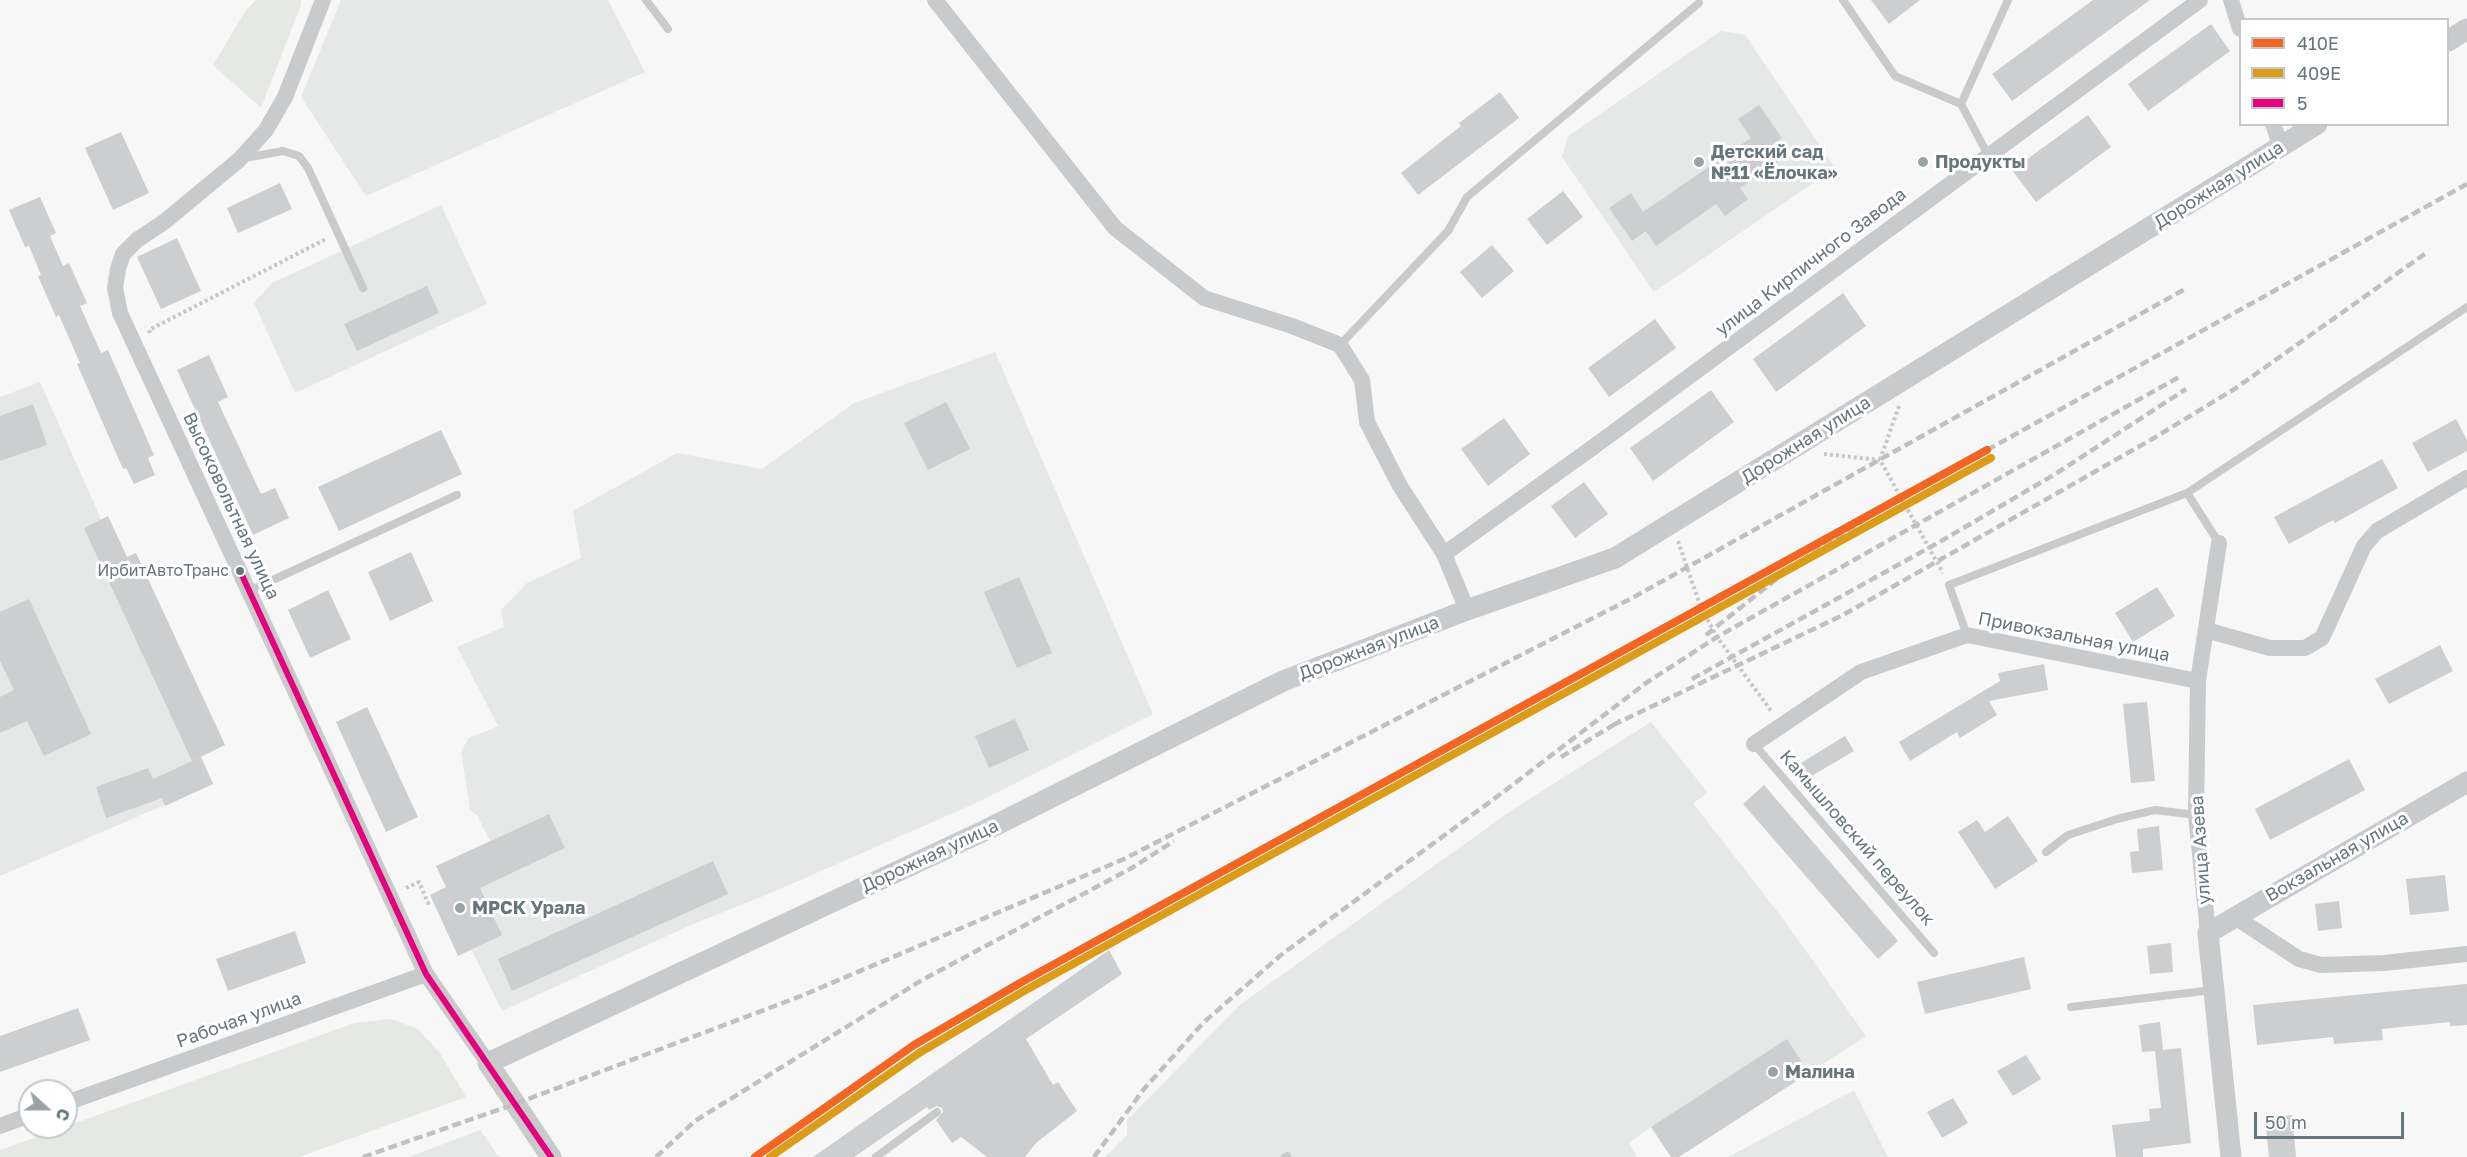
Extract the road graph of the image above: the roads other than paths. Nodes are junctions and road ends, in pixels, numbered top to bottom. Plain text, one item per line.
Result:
1 (323, 0) edge
2 (646, 0) edge
3 (935, 0) edge
4 (1843, 0) edge
5 (2008, 0) edge
6 (2200, 0) edge
7 (2231, 0) edge
8 (1699, 3) dead end
9 (2239, 23) edge
10 (2467, 28) edge
11 (668, 29) dead end
12 (2449, 40) edge
13 (1961, 104) junction
14 (2274, 126) edge
15 (2314, 126) edge
16 (2281, 147) junction
17 (1988, 155) junction
18 (239, 160) junction
19 (363, 288) dead end
20 (2467, 307) edge
21 (1340, 345) junction
22 (2467, 478) edge
23 (2187, 493) junction
24 (457, 495) dead end
25 (2219, 543) joint
26 (1444, 554) junction
27 (249, 591) junction
28 (1467, 610) junction
29 (2206, 630) junction
30 (1967, 634) junction
31 (2198, 681) junction
32 (1754, 744) joint
33 (2467, 782) edge
34 (2196, 815) junction
35 (2046, 852) dead end
36 (2235, 917) junction
37 (2208, 933) junction
38 (1934, 953) dead end
39 (2467, 954) edge
40 (426, 974) junction
41 (2213, 990) junction
42 (2071, 1007) dead end
43 (488, 1064) junction
44 (78, 1098) edge
45 (937, 1112) dead end
46 (18, 1119) edge
47 (0, 1126) edge
48 (551, 1157) edge
49 (876, 1157) edge
50 (2231, 1157) edge

1 - 18 street, Высоковольтная улица
2 - 11 lane
3 - 21 street
4 - 13 lane
5 - 13 lane
6 - 17 street, улица Кирпичного Завода
7 - 9 street
8 - 21 lane
10 - 12 street
13 - 17 lane
14 - 16 street
15 - 16 street, Дорожная улица
16 - 28 street, Дорожная улица
17 - 26 street, улица Кирпичного Завода
18 - 19 lane
18 - 27 street, Высоковольтная улица
20 - 23 lane
21 - 26 street
22 - 29 street
23 - 25 lane
23 - 30 lane
24 - 27 lane
25 - 29 street, улица Азева
26 - 28 street
27 - 40 street, Высоковольтная улица
28 - 43 street, Дорожная улица
29 - 31 street, улица Азева
30 - 31 street, Привокзальная улица
30 - 32 street, Привокзальная улица
31 - 34 street, улица Азева
32 - 38 lane, Камышловский переулок
33 - 36 street, Вокзальная улица
34 - 35 lane
34 - 37 street, улица Азева
36 - 37 street, Вокзальная улица
36 - 39 street
37 - 41 street, улица Азева
40 - 43 street, Высоковольтная улица
40 - 44 street, Рабочая улица
41 - 42 lane
41 - 50 street, улица Азева
43 - 48 street
45 - 49 lane
46 - 47 street

